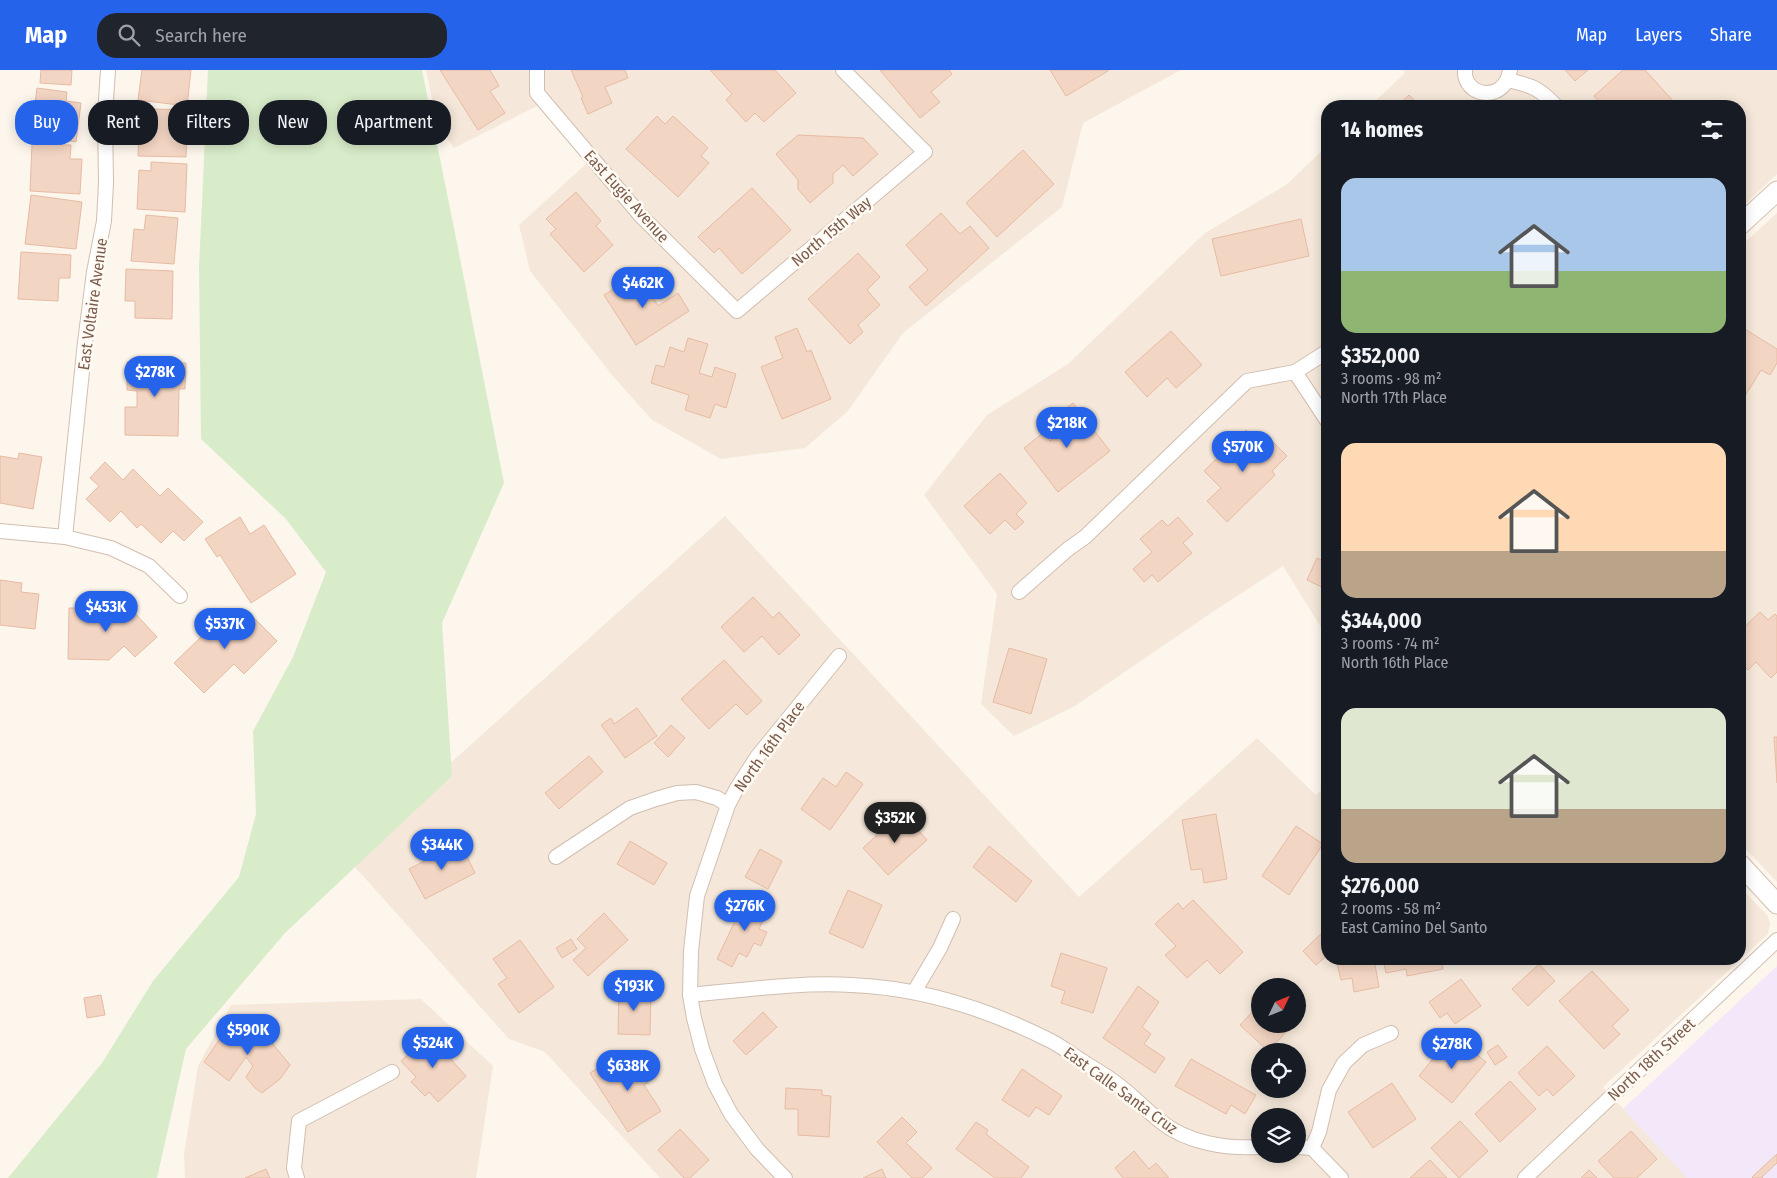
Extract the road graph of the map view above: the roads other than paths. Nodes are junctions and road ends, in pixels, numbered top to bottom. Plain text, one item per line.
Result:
1 (108, 70) edge
2 (537, 70) edge
3 (843, 70) edge
4 (1465, 70) edge
5 (1509, 75) edge
6 (1550, 100) edge
7 (1777, 191) edge
8 (1746, 219) edge
9 (737, 311) joint
10 (1321, 355) edge
11 (1295, 372) junction
12 (1321, 411) edge
13 (0, 531) edge
14 (65, 537) junction
15 (1019, 592) dead end
16 (180, 596) dead end
17 (839, 656) dead end
18 (728, 805) junction
19 (556, 857) dead end
20 (1746, 870) edge
21 (1777, 904) edge
22 (952, 919) dead end
23 (1777, 940) edge
24 (914, 992) junction
25 (690, 995) junction
26 (1391, 1033) dead end
27 (392, 1072) dead end
28 (1251, 1147) edge
29 (1306, 1148) edge
30 (1312, 1148) junction
31 (297, 1178) edge
32 (785, 1178) edge
33 (1341, 1178) edge
34 (1525, 1178) edge

1 - 14 street, East Voltaire Avenue
2 - 9 street, East Eugie Avenue
3 - 9 street, North 15th Way
4 - 5 street
5 - 6 street
7 - 8 street
10 - 11 street
11 - 12 street
11 - 15 street
13 - 14 street
14 - 16 street
17 - 18 street, North 16th Place
18 - 19 street, North 16th Place
18 - 25 street
20 - 21 street
22 - 24 street
23 - 34 street, North 18th Street
24 - 25 street, East Calle Santa Cruz
24 - 28 street, East Calle Santa Cruz
25 - 32 street
26 - 30 street
27 - 31 street
29 - 30 street
30 - 33 street

